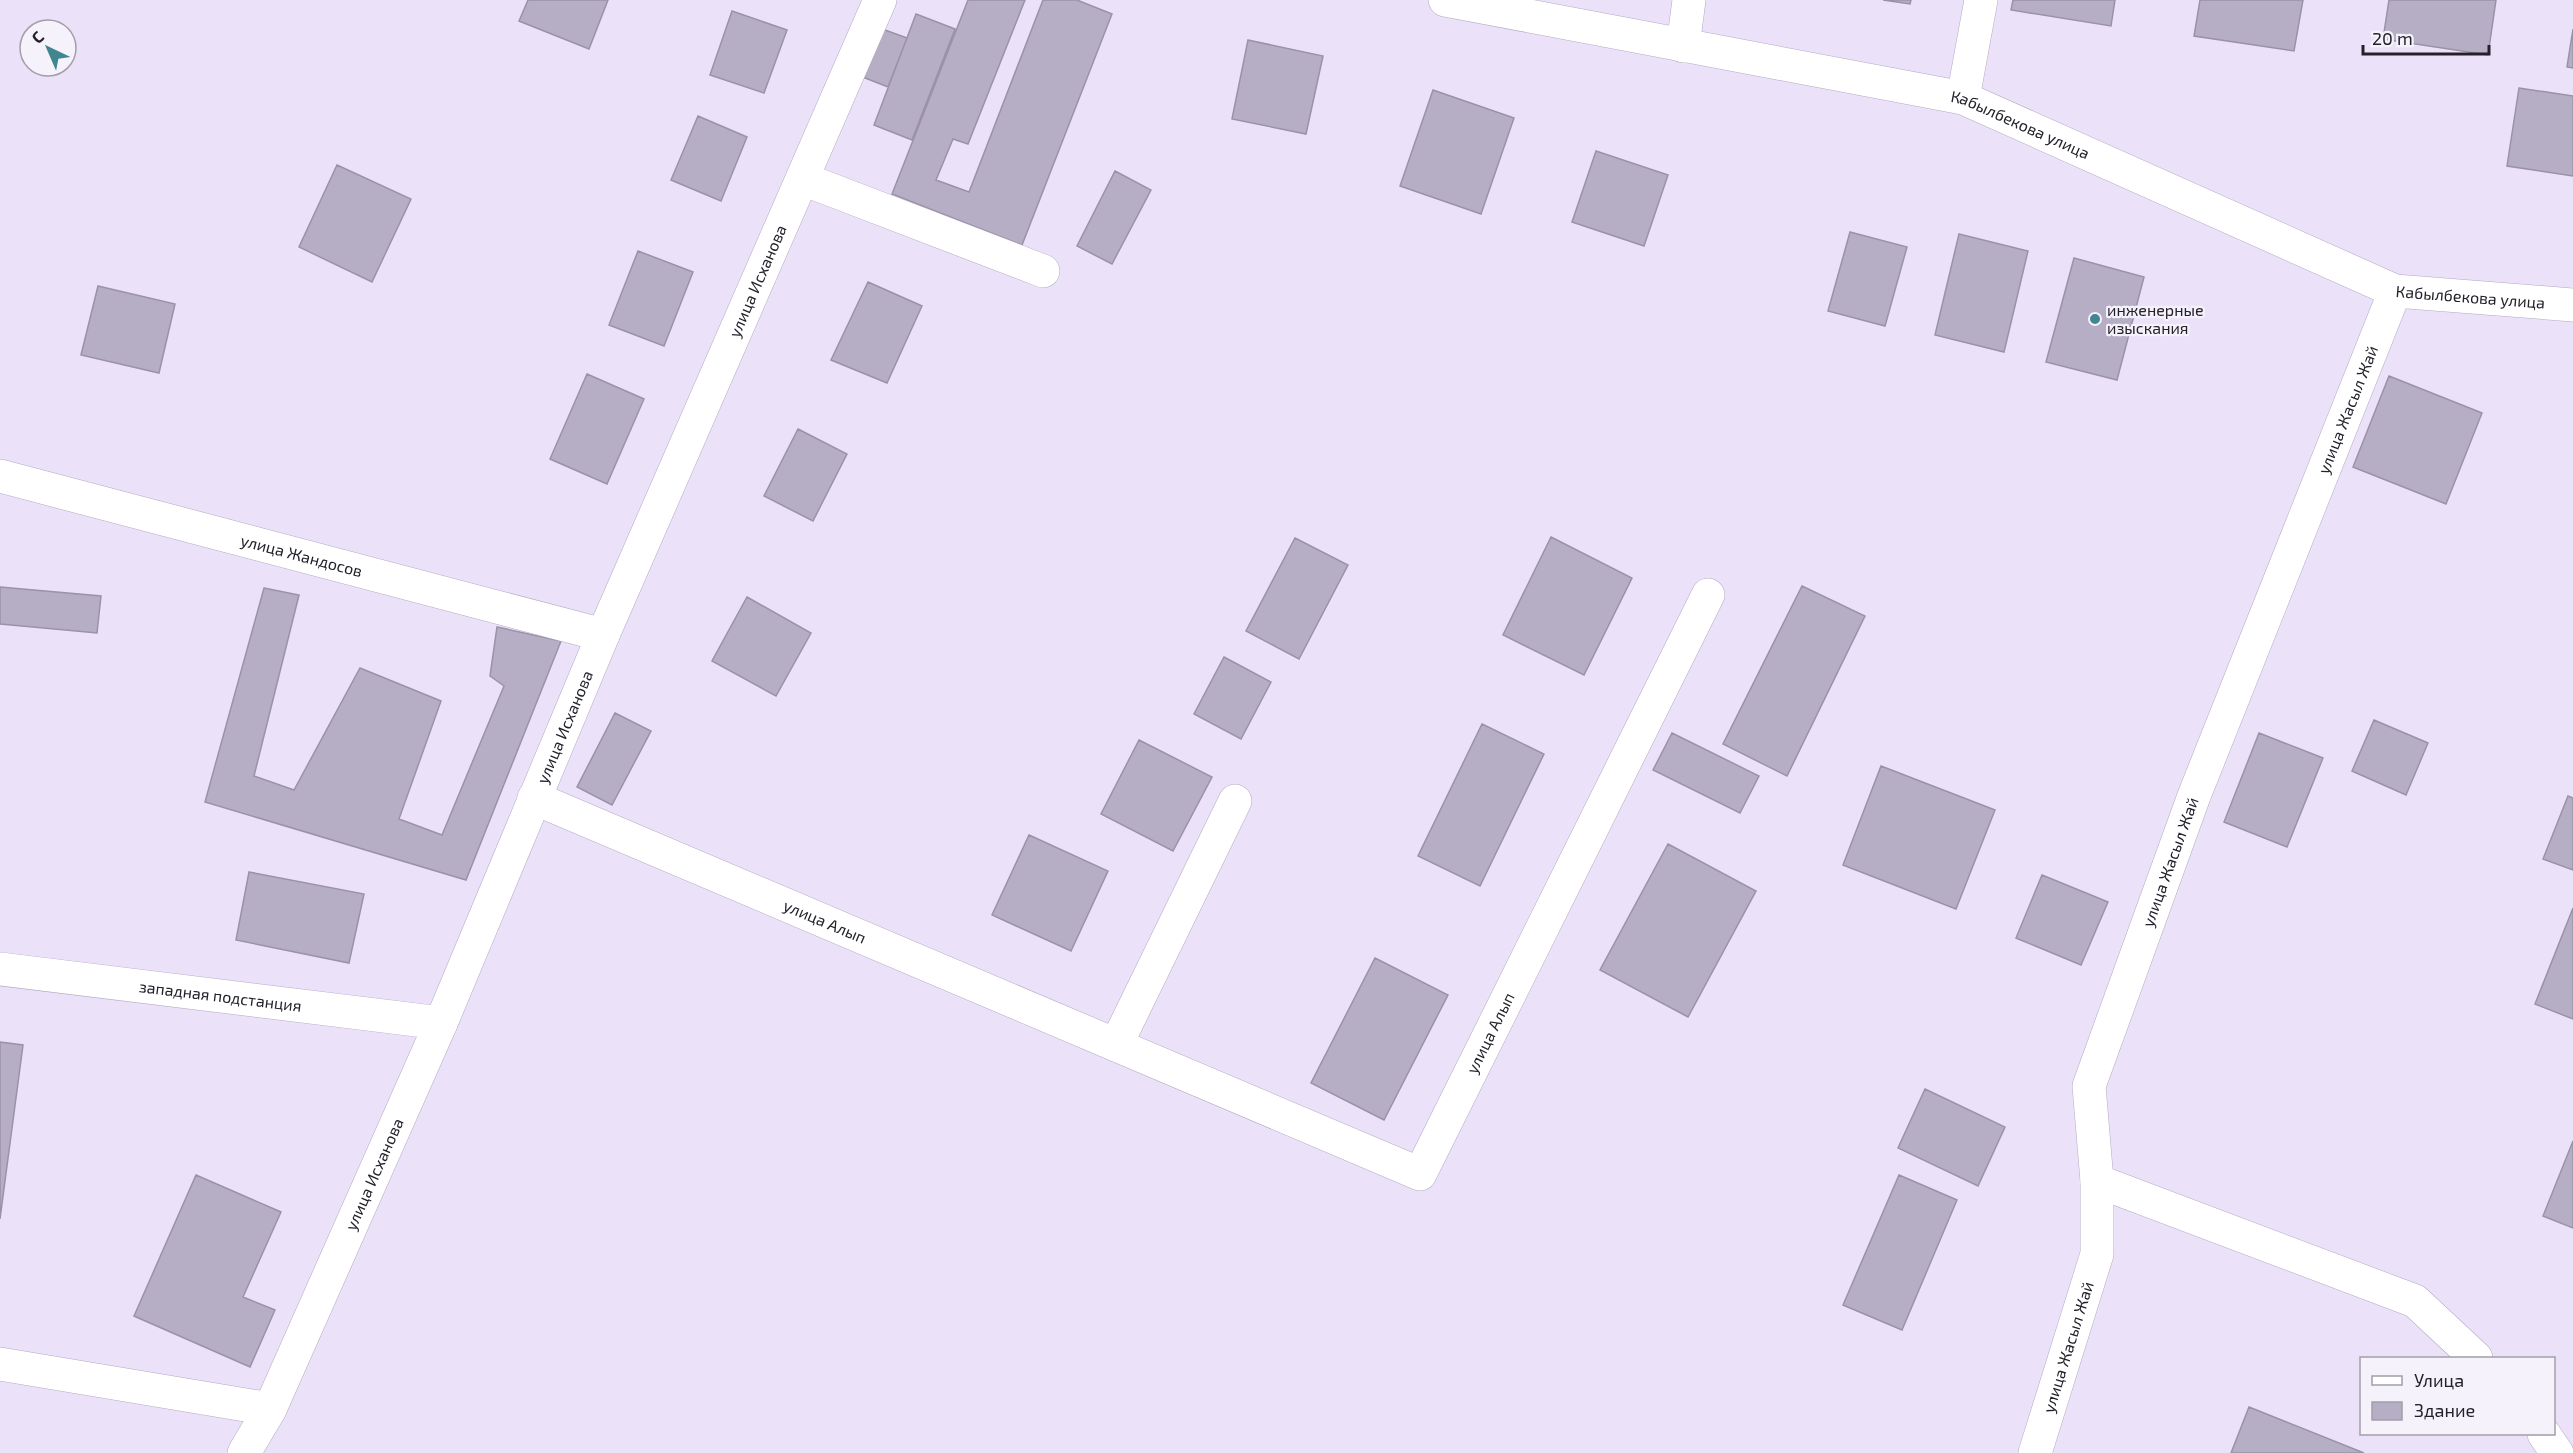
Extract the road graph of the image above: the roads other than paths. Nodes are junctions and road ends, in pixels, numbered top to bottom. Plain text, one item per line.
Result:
1 (880, 0) edge
2 (1445, 0) edge
3 (1689, 0) edge
4 (1981, 0) edge
5 (1683, 45) junction
6 (1963, 98) junction
7 (802, 179) junction
8 (1043, 271) dead end
9 (2395, 291) junction
10 (2573, 305) edge
11 (0, 476) edge
12 (1708, 595) dead end
13 (603, 634) junction
14 (534, 798) junction
15 (1235, 801) dead end
16 (0, 969) edge
17 (441, 1023) junction
18 (1116, 1045) junction
19 (2097, 1181) junction
20 (2474, 1357) edge
21 (0, 1364) edge
22 (270, 1409) junction
23 (2545, 1435) edge
24 (244, 1453) edge
25 (2035, 1453) edge
26 (2557, 1453) edge

1 - 7 street, улица Исханова
2 - 5 street, Кабылбекова улица
3 - 5 street
4 - 6 street
5 - 6 street, Кабылбекова улица
6 - 9 street, Кабылбекова улица
7 - 8 street
7 - 13 street, улица Исханова
9 - 10 street, Кабылбекова улица
9 - 19 street, улица Жасыл Жай
11 - 13 street, улица Жандосов
12 - 18 street, улица Алып
13 - 14 street, улица Исханова
14 - 17 street, улица Исханова
14 - 18 street, улица Алып
15 - 18 street
16 - 17 street, западная подстанция
17 - 22 street, улица Исханова
19 - 20 street
19 - 25 street, улица Жасыл Жай
21 - 22 street
22 - 24 street, улица Исханова
23 - 26 street

